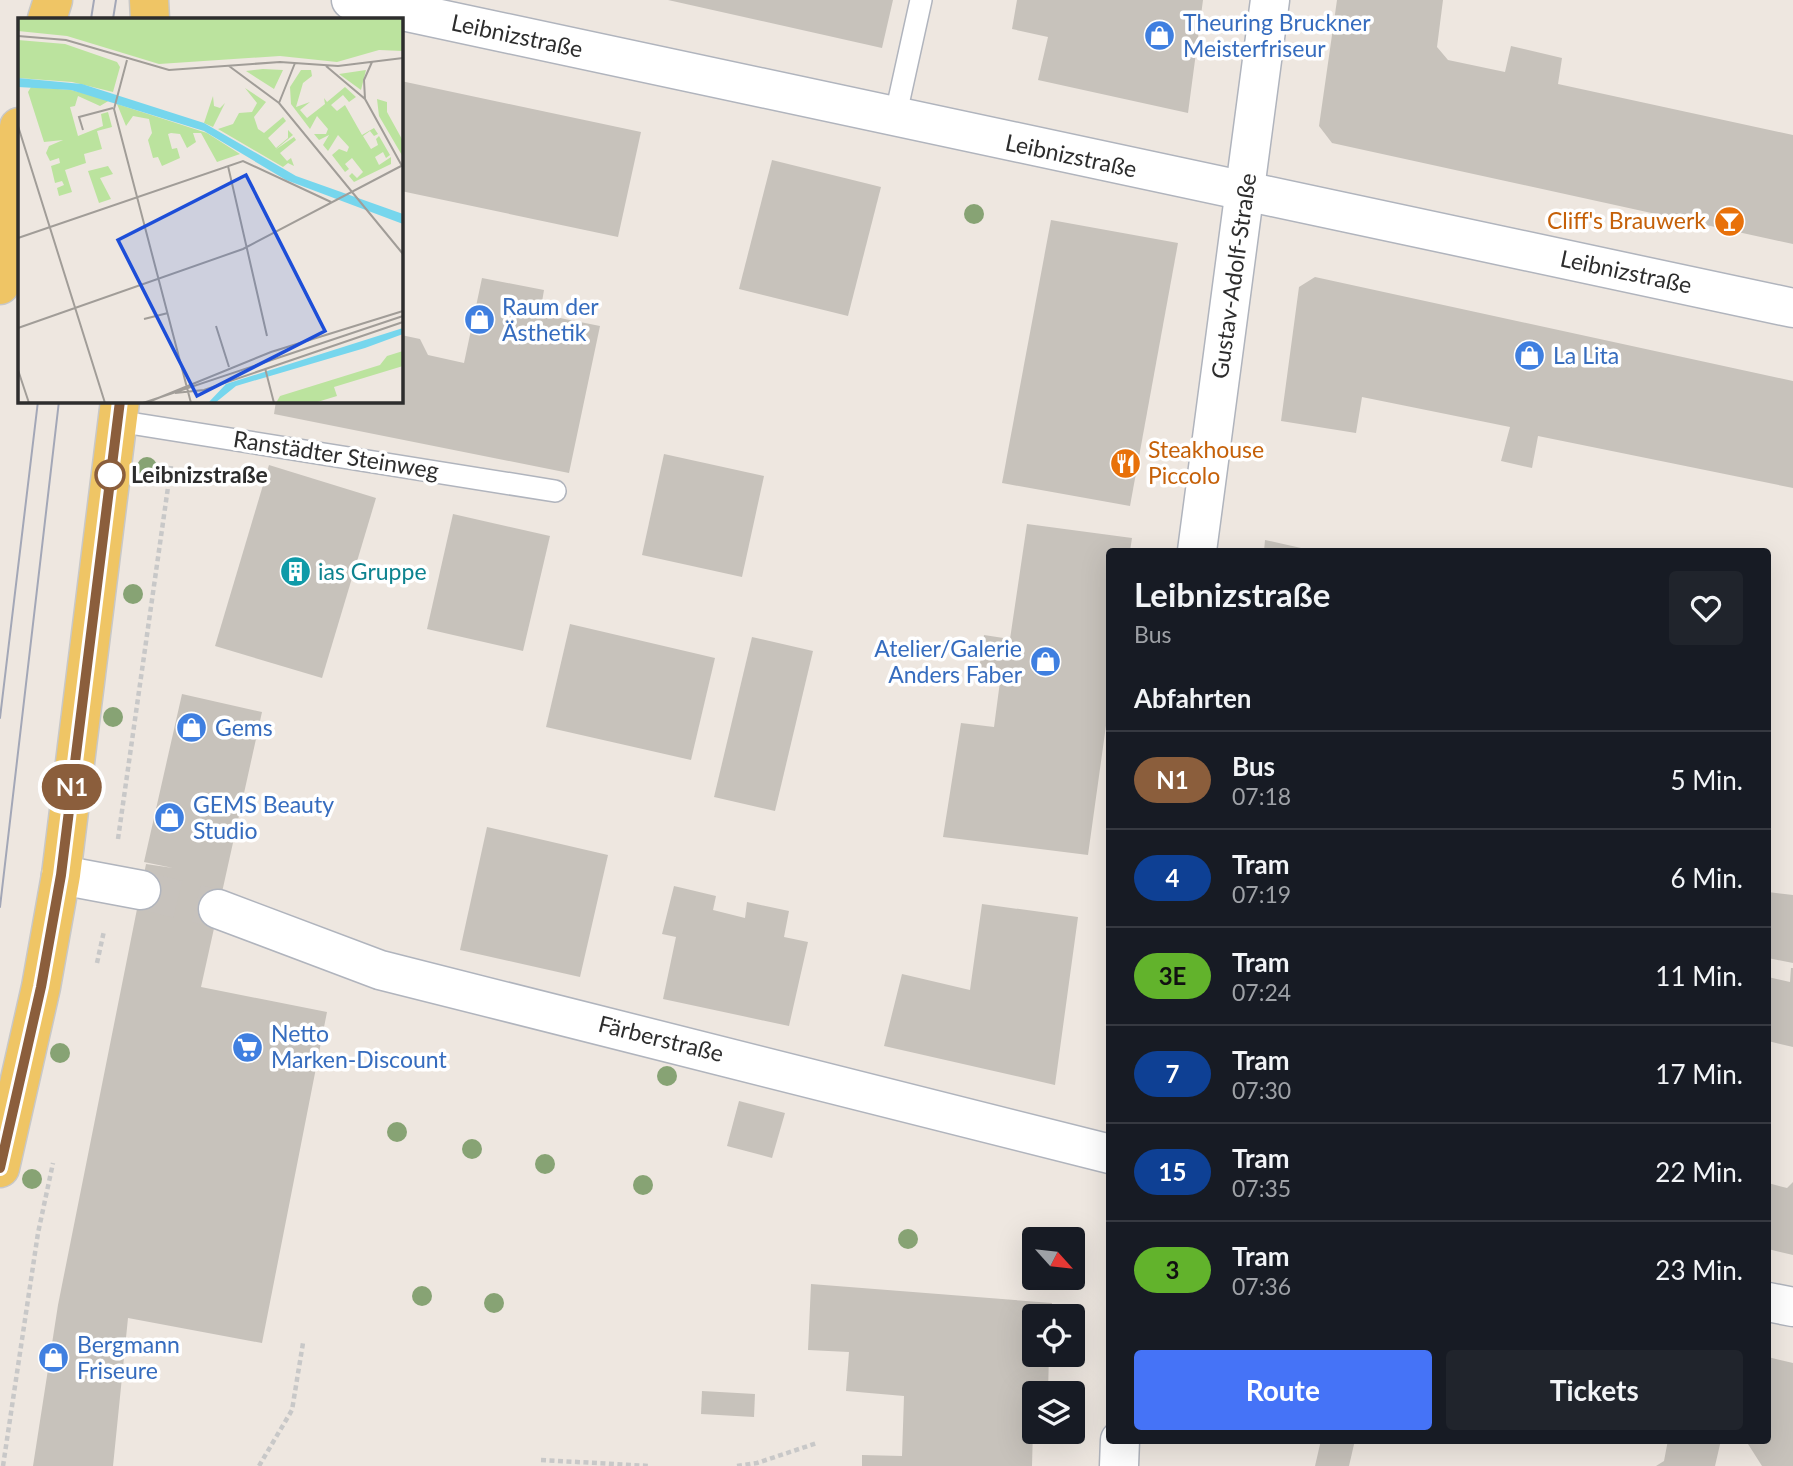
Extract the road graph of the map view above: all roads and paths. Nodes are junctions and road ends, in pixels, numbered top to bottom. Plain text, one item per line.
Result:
1 (53, 0) edge
2 (149, 0) edge
3 (351, 0) edge
4 (921, 0) edge
5 (1270, 0) edge
6 (47, 18) edge
7 (150, 18) edge
8 (895, 118) junction
9 (18, 135) edge
10 (1245, 193) junction
11 (0, 285) edge
12 (1793, 308) edge
13 (118, 411) edge
14 (555, 491) dead end
15 (1197, 548) edge
16 (61, 875) junction
17 (141, 890) tunnel mouth
18 (218, 909) tunnel mouth
19 (1106, 1153) edge
20 (0, 1168) edge
21 (1771, 1303) edge
22 (1793, 1307) edge
23 (303, 1343) dead end
24 (817, 1443) dead end
25 (1120, 1444) edge
26 (541, 1460) dead end
27 (259, 1466) edge
28 (650, 1466) edge
29 (737, 1466) edge
30 (1119, 1466) edge

1 - 6 main road
2 - 7 main road
3 - 8 street, Leibnizstraße
4 - 8 lane
5 - 10 street, Gustav-Adolf-Straße
8 - 10 street, Leibnizstraße
9 - 11 main road
10 - 12 street, Leibnizstraße
10 - 15 street, Gustav-Adolf-Straße
13 - 14 lane, Ranstädter Steinweg
13 - 16 main road, Ranstädter Steinweg
16 - 17 street
16 - 20 main road, Ranstädter Steinweg
18 - 19 street, Färberstraße
21 - 22 street
23 - 27 path
24 - 29 path
25 - 30 street
26 - 28 path

